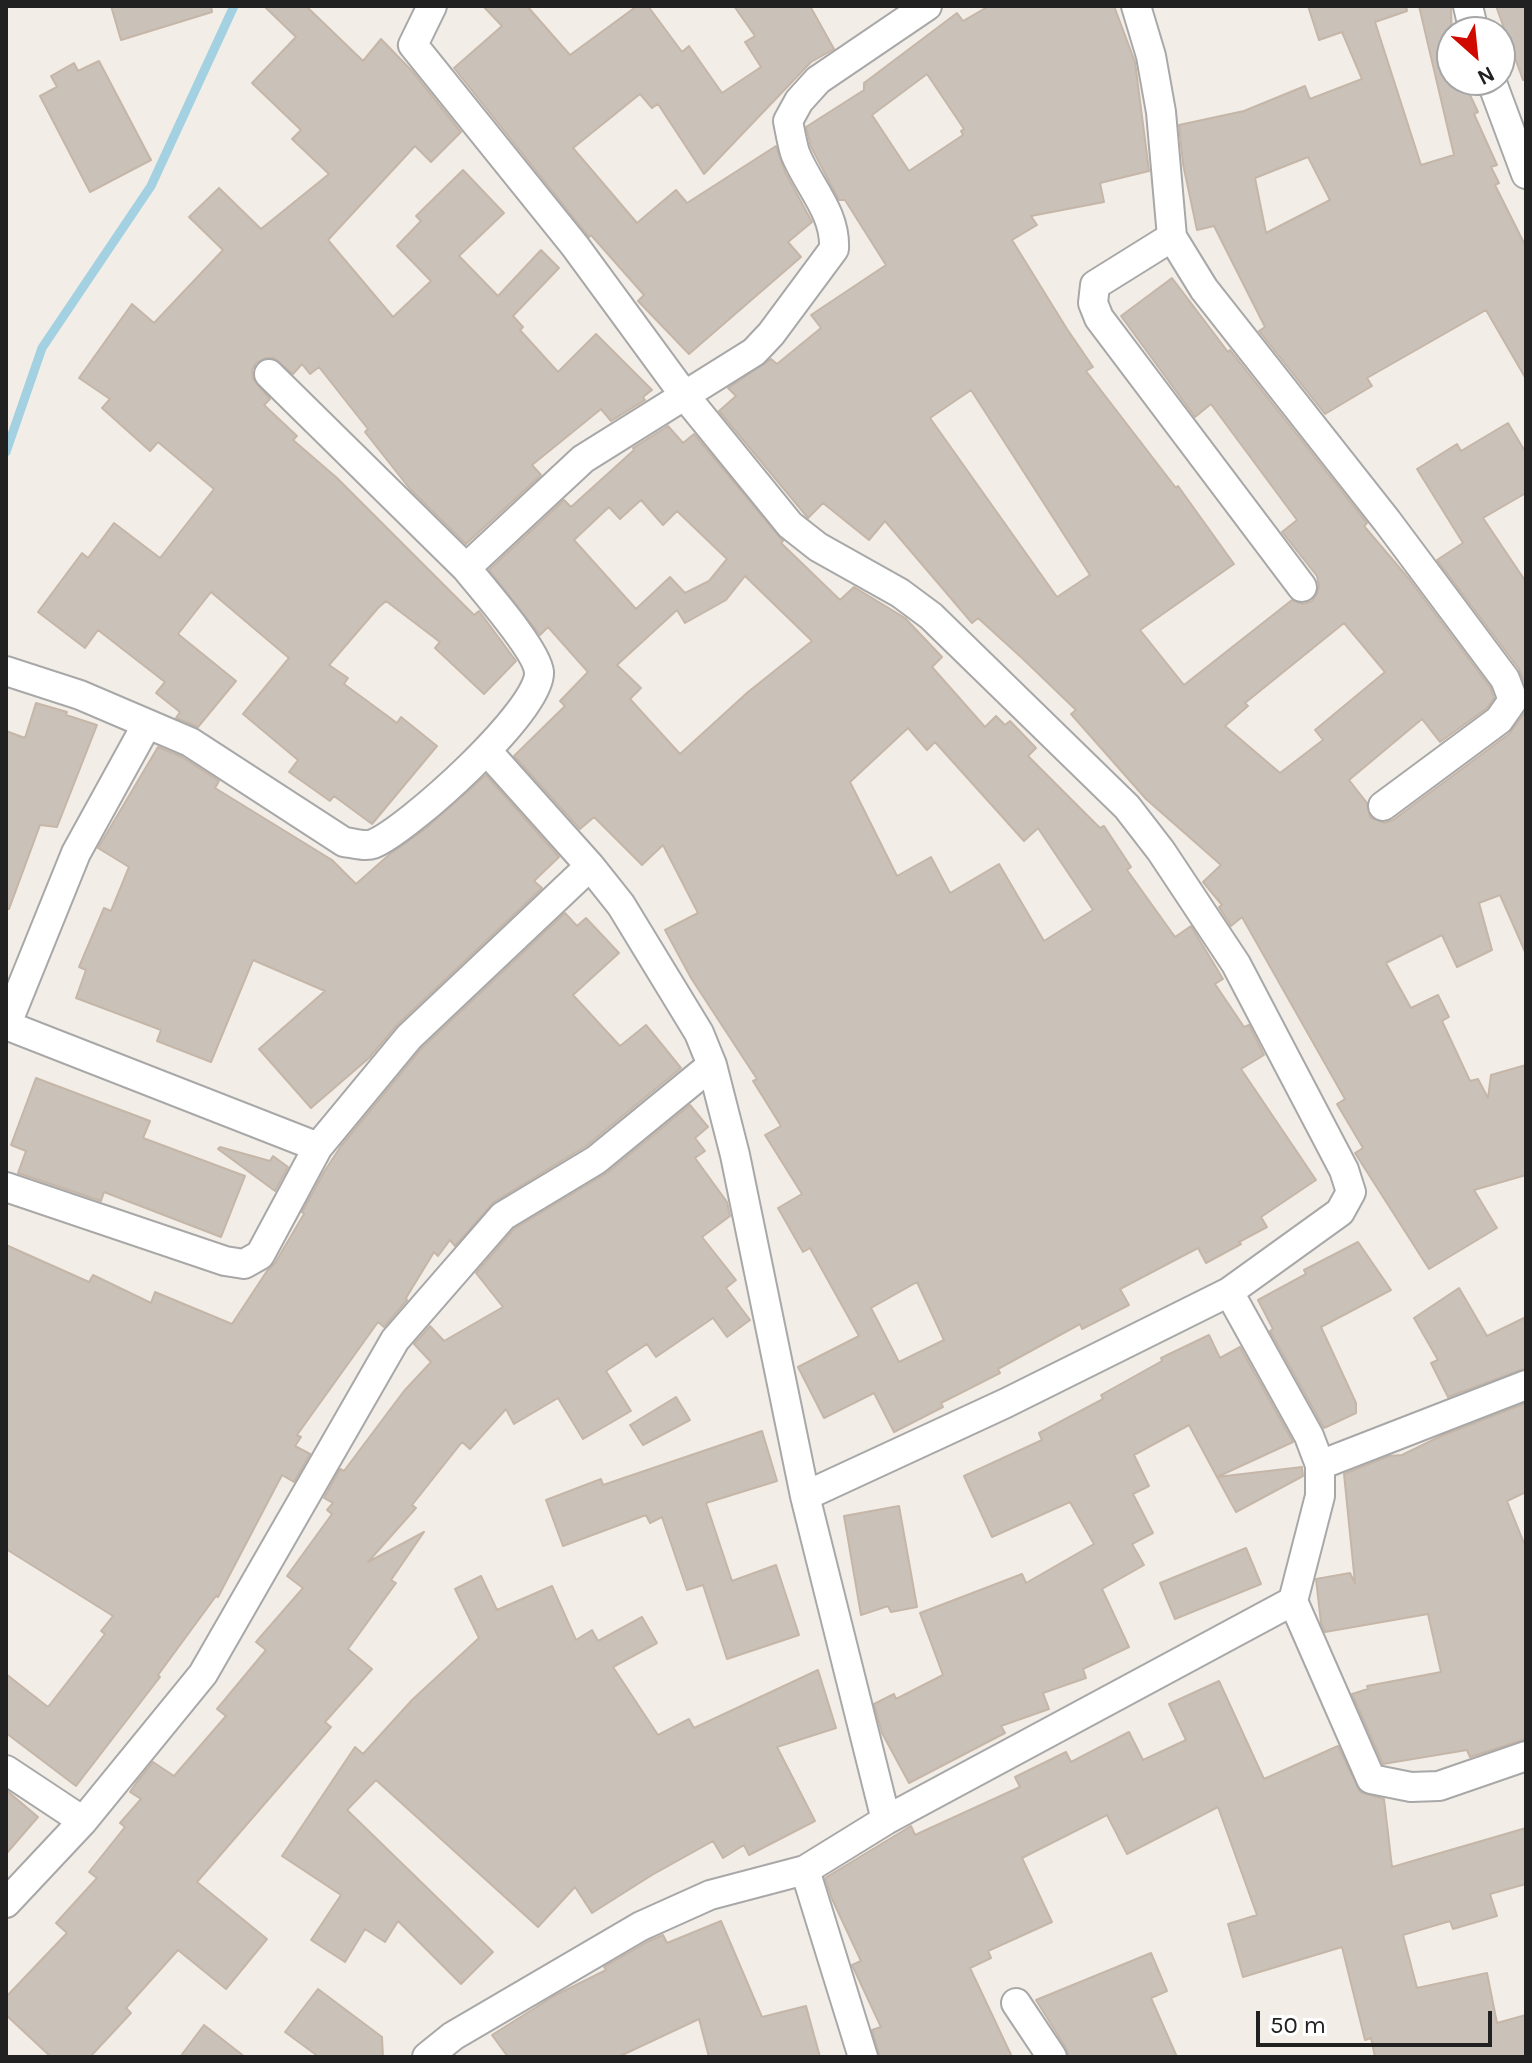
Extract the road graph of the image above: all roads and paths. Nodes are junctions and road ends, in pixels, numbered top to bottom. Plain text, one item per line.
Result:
1 (432, 6) edge
2 (927, 6) edge
3 (1136, 6) edge
4 (1497, 96) edge
5 (1526, 174) edge
6 (1172, 237) junction
7 (269, 374) dead end
8 (685, 396) junction
9 (466, 568) junction
10 (1302, 587) dead end
11 (6, 671) edge
12 (147, 724) junction
13 (487, 751) junction
14 (1383, 806) dead end
15 (590, 866) junction
16 (6, 1026) edge
17 (712, 1065) junction
18 (318, 1147) junction
19 (6, 1187) edge
20 (1229, 1292) junction
21 (1526, 1385) edge
22 (1320, 1465) junction
23 (805, 1496) junction
24 (1293, 1601) junction
25 (1526, 1756) edge
26 (6, 1770) edge
27 (886, 1820) junction
28 (83, 1821) junction
29 (805, 1870) junction
30 (6, 1903) edge
31 (1016, 2003) dead end
32 (427, 2057) edge
33 (863, 2057) edge
34 (1052, 2057) edge

1 - 8 street
2 - 8 street
3 - 6 street
4 - 5 street
6 - 10 street
6 - 14 street
7 - 9 street
8 - 9 street
8 - 20 street
9 - 13 street
11 - 12 street
12 - 13 street
12 - 16 street
13 - 15 street
15 - 17 street
15 - 18 street
16 - 18 street
17 - 23 street
17 - 28 street
18 - 19 street
20 - 22 street
20 - 23 street
21 - 22 street
22 - 24 street
23 - 27 street
24 - 25 street
24 - 27 street
26 - 28 street
27 - 29 street
28 - 30 street
29 - 32 street
29 - 33 street
31 - 34 street

